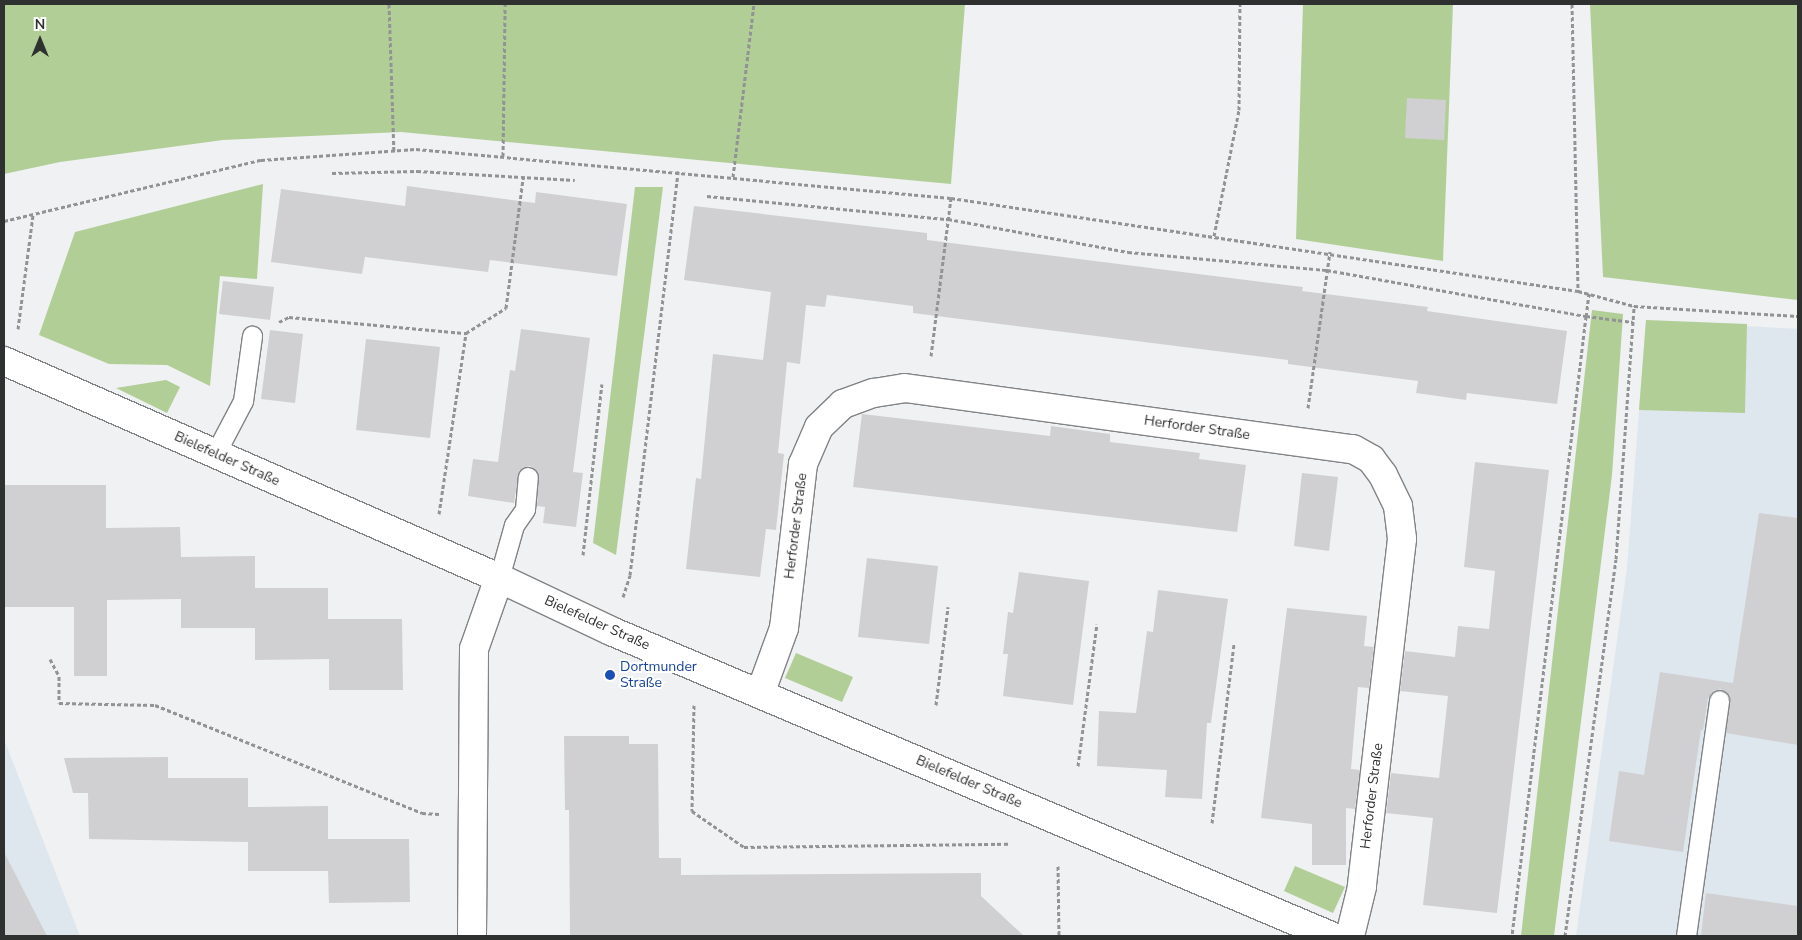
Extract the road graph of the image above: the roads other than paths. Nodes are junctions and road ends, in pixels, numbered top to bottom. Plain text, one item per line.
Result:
1 (252, 336) road end
2 (9, 363) edge
3 (215, 454) junction
4 (528, 477) dead end
5 (499, 578) junction
6 (760, 694) junction
7 (1719, 700) dead end
8 (472, 936) edge
9 (1331, 936) edge
10 (1350, 936) edge
11 (1686, 936) edge

1 - 3 lane
2 - 3 street, Bielefelder Straße
3 - 5 street, Bielefelder Straße
4 - 5 lane
5 - 6 street, Bielefelder Straße
5 - 8 street
6 - 9 street, Bielefelder Straße
6 - 10 street, Herforder Straße
7 - 11 lane

